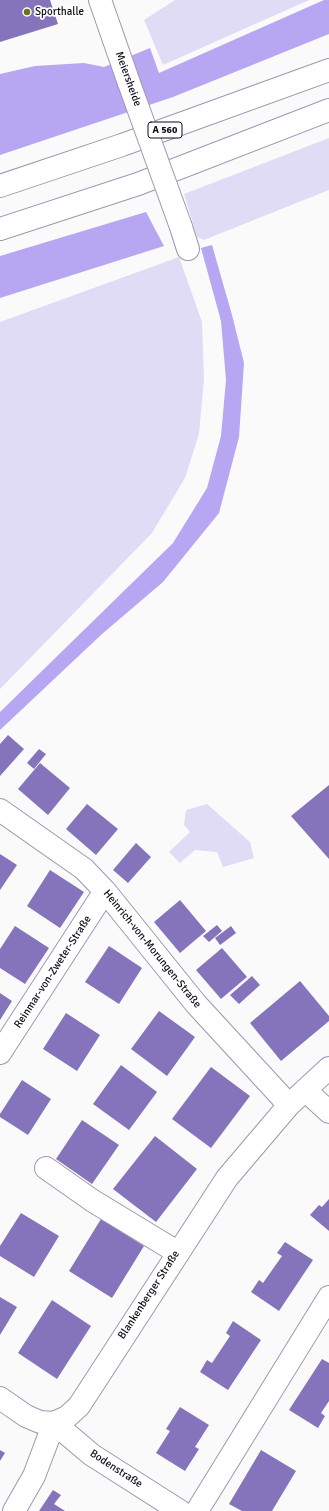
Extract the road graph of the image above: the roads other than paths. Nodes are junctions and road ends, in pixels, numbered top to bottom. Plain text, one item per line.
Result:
1 (100, 0) edge
2 (329, 70) edge
3 (329, 110) edge
4 (0, 186) edge
5 (0, 229) edge
6 (188, 249) dead end
7 (0, 810) edge
8 (106, 891) junction
9 (0, 1053) edge
10 (329, 1068) edge
11 (305, 1090) junction
12 (289, 1105) junction
13 (329, 1112) edge
14 (46, 1168) dead end
15 (177, 1252) junction
16 (329, 1297) edge
17 (0, 1398) edge
18 (54, 1423) junction
19 (14, 1511) edge
20 (180, 1511) edge
21 (197, 1511) edge

1 - 6 main road, Meiersheide, bridge
2 - 4 main road, A 560
3 - 5 main road
7 - 8 main road, Heinrich-von-Morungen-Straße
8 - 9 main road, Reinmar-von-Zweter-Straße
8 - 12 main road, Heinrich-von-Morungen-Straße
10 - 11 main road, Blankenberger Straße
11 - 12 main road, Blankenberger Straße
11 - 13 main road
12 - 15 main road, Blankenberger Straße
14 - 15 main road
15 - 18 main road, Blankenberger Straße
16 - 21 main road
17 - 18 main road
18 - 19 main road
18 - 20 main road, Bodenstraße

